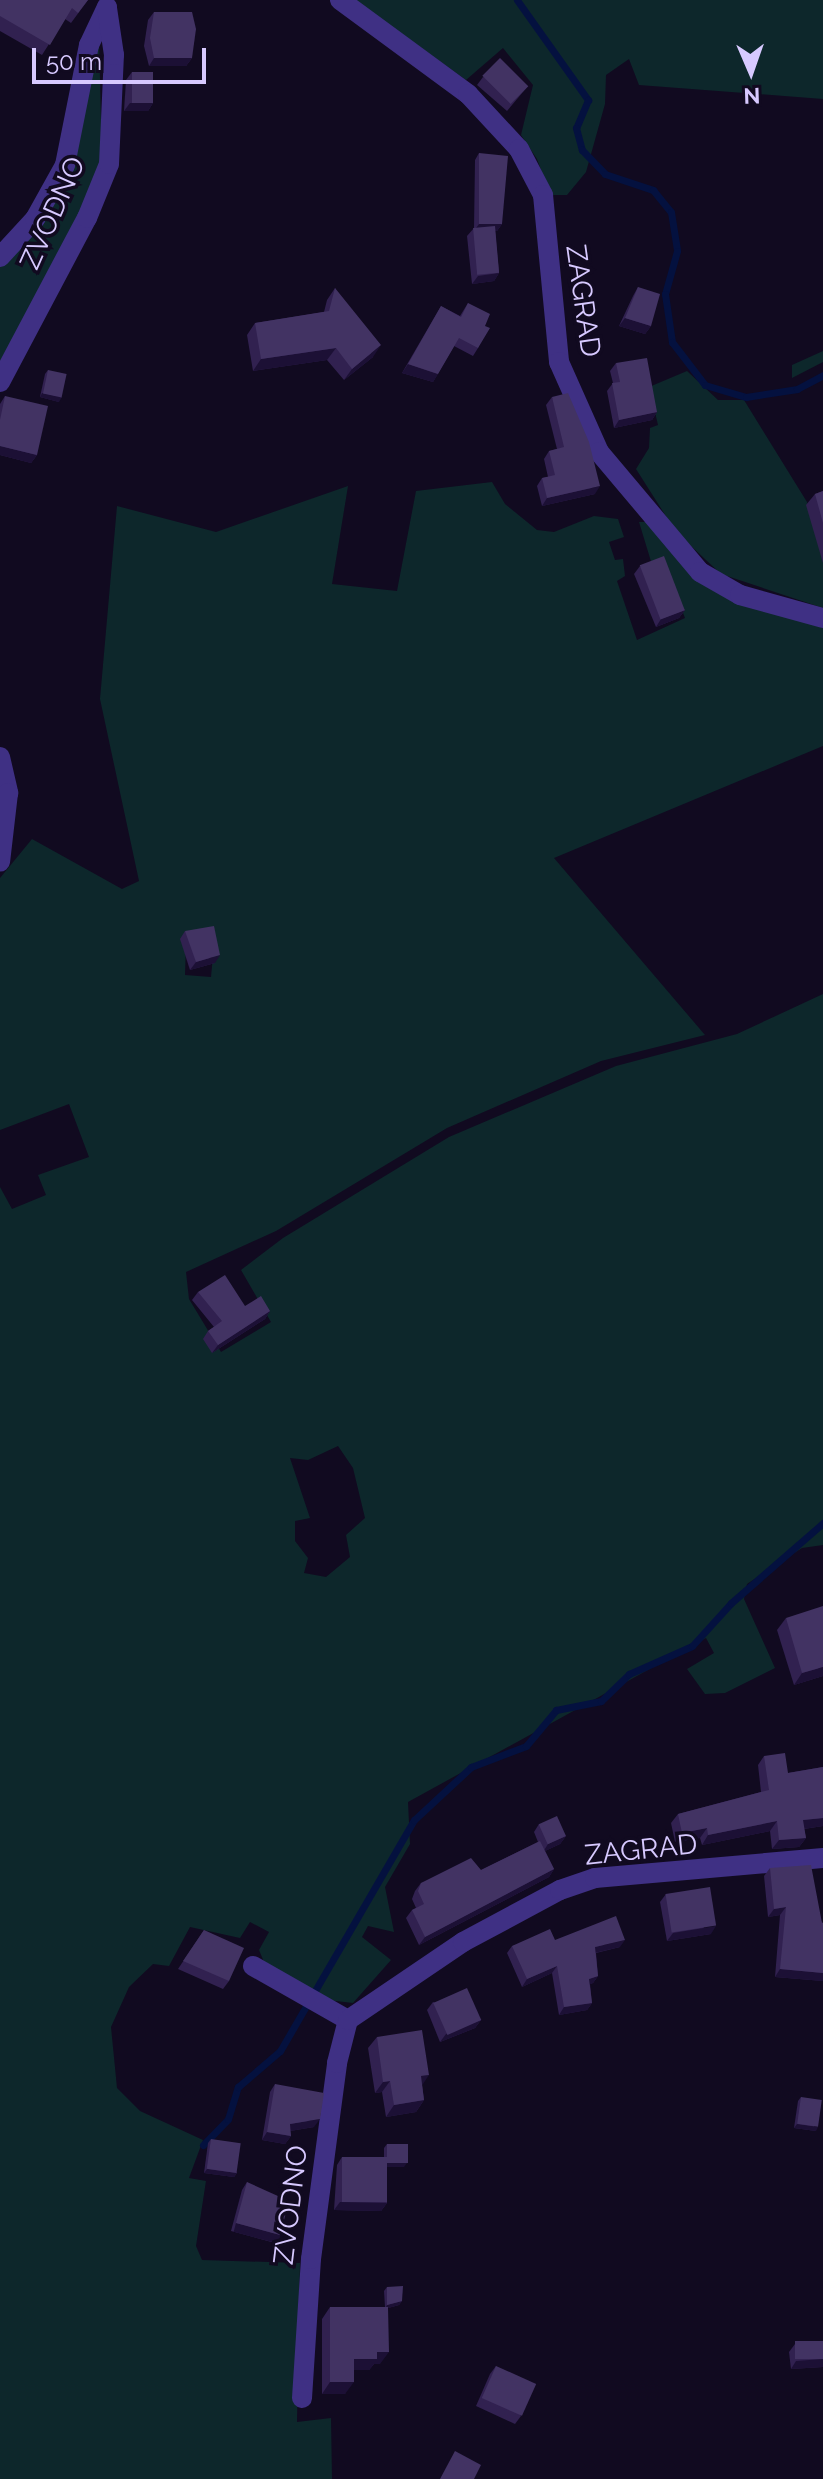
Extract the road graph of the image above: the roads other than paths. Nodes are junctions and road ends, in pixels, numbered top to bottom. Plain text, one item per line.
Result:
1 (340, 0) edge
2 (109, 4) edge
3 (0, 257) edge
4 (0, 382) edge
5 (823, 618) edge
6 (0, 757) edge
7 (0, 862) edge
8 (823, 1858) edge
9 (253, 1966) dead end
10 (348, 2020) junction
11 (302, 2398) dead end

1 - 5 street, ZAGRAD
2 - 3 street, ZVODNO
2 - 4 street, ZVODNO
6 - 7 street
8 - 10 street, ZAGRAD
9 - 10 street
10 - 11 street, ZVODNO

